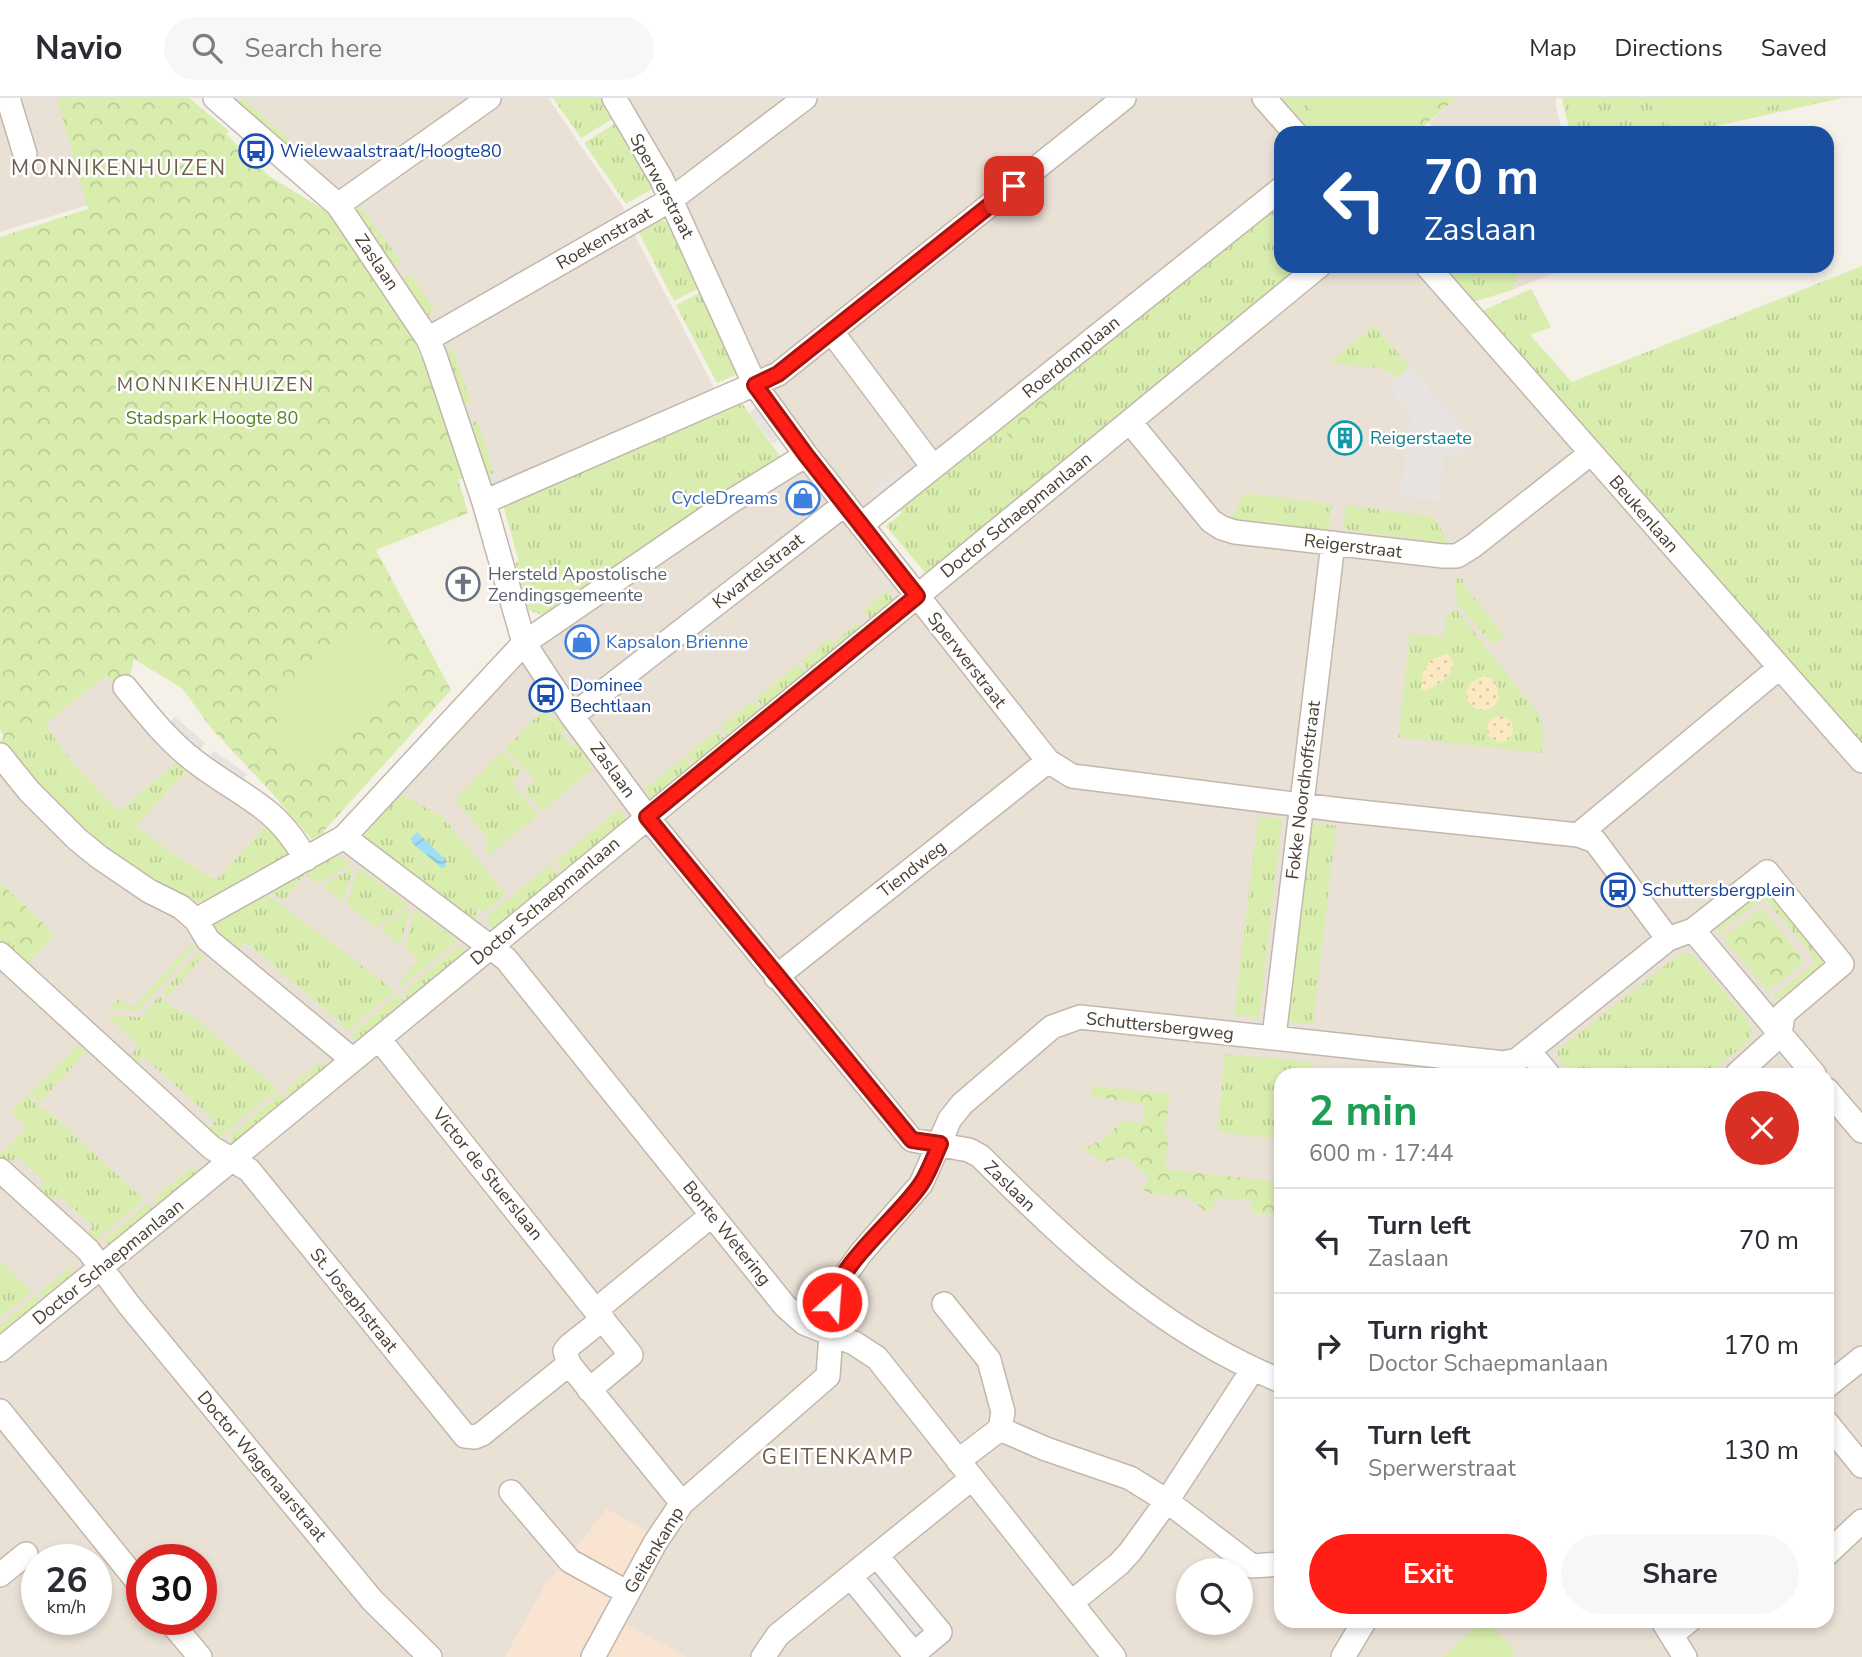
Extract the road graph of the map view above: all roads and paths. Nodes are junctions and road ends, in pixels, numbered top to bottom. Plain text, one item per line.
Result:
1 (8, 98) edge
2 (215, 98) edge
3 (489, 98) edge
4 (614, 98) edge
5 (805, 98) edge
6 (1124, 98) edge
7 (1264, 98) edge
8 (1289, 126) edge
9 (25, 154) dead end
10 (1274, 195) edge
11 (672, 199) junction
12 (338, 205) junction
13 (1311, 273) edge
14 (1433, 273) edge
15 (831, 332) junction
16 (428, 339) junction
17 (755, 385) junction
18 (1130, 422) junction
19 (1591, 453) junction
20 (806, 455) junction
21 (933, 467) junction
22 (484, 502) junction
23 (845, 504) junction
24 (861, 525) junction
25 (1333, 544) junction
26 (917, 596) junction
27 (524, 643) junction
28 (1779, 668) junction
29 (125, 687) dead end
30 (572, 716) junction
31 (0, 755) edge
32 (1048, 761) junction
33 (1862, 761) edge
34 (1301, 805) junction
35 (647, 817) junction
36 (1578, 835) junction
37 (344, 837) junction
38 (306, 859) junction
39 (196, 920) junction
40 (1693, 930) junction
41 (1668, 939) junction
42 (490, 947) junction
43 (0, 954) edge
44 (776, 977) junction
45 (1780, 1035) junction
46 (1274, 1037) junction
47 (379, 1039) junction
48 (1529, 1051) junction
49 (353, 1060) junction
50 (1543, 1068) edge
51 (1744, 1068) edge
52 (1809, 1068) edge
53 (1834, 1097) edge
54 (1859, 1121) edge
55 (940, 1144) junction
56 (233, 1160) junction
57 (0, 1170) edge
58 (712, 1215) junction
59 (102, 1268) junction
60 (944, 1304) dead end
61 (600, 1314) junction
62 (831, 1334) junction
63 (0, 1350) edge
64 (1862, 1358) edge
65 (569, 1364) junction
66 (1253, 1369) junction
67 (1274, 1378) edge
68 (1834, 1380) edge
69 (589, 1390) junction
70 (0, 1411) edge
71 (1000, 1429) junction
72 (1834, 1432) edge
73 (1862, 1466) edge
74 (965, 1470) junction
75 (511, 1492) dead end
76 (1167, 1502) junction
77 (682, 1503) junction
78 (1862, 1521) edge
79 (1834, 1547) edge
80 (877, 1556) junction
81 (21, 1558) edge
82 (1274, 1564) edge
83 (126, 1567) edge
84 (0, 1575) edge
85 (851, 1577) junction
86 (628, 1593) junction
87 (1071, 1603) junction
88 (1360, 1628) edge
89 (1676, 1628) edge
90 (181, 1635) edge
91 (200, 1657) edge
92 (430, 1657) edge
93 (593, 1657) edge
94 (763, 1657) edge
95 (1114, 1657) edge
96 (1343, 1657) edge
97 (1685, 1657) edge

1 - 9 street
2 - 12 street, Zaslaan
3 - 12 street
4 - 11 street, Sperwerstraat
5 - 11 street, Roekenstraat
6 - 15 street
7 - 8 street
10 - 21 street, Roerdomplaan
11 - 16 street, Roekenstraat
11 - 17 street, Sperwerstraat
12 - 16 street, Zaslaan
13 - 18 street, Doctor Schaepmanlaan
14 - 19 street, Beukenlaan
15 - 17 street
15 - 21 street
16 - 22 street, Zaslaan
17 - 20 street, Sperwerstraat
17 - 22 street
18 - 25 street, Reigerstraat
18 - 26 street, Doctor Schaepmanlaan
19 - 25 street, Reigerstraat
19 - 28 street, Beukenlaan
20 - 23 street, Sperwerstraat
20 - 27 street
21 - 24 street, Roerdomplaan
22 - 27 street, Zaslaan
23 - 24 street, Sperwerstraat
23 - 30 street, Kwartelstraat
24 - 26 street, Sperwerstraat
25 - 34 street, Fokke Noordhoffstraat
26 - 32 street, Sperwerstraat
26 - 35 street, Doctor Schaepmanlaan
27 - 30 street, Zaslaan
27 - 37 street
28 - 33 street, Beukenlaan
28 - 36 street
29 - 38 street
30 - 35 street, Zaslaan
31 - 39 street
32 - 34 street, Sperwerstraat
32 - 44 street, Tiendweg
34 - 36 street, Sperwerstraat
34 - 46 street, Fokke Noordhoffstraat
35 - 42 street, Doctor Schaepmanlaan
35 - 44 street, Zaslaan
36 - 41 street, Sperwerstraat
37 - 38 street
37 - 42 street, Bonte Wetering
38 - 39 street
39 - 49 street
40 - 41 street
40 - 45 street
40 - 45 street
41 - 48 street
42 - 47 street, Doctor Schaepmanlaan
42 - 58 street, Bonte Wetering
43 - 56 street, St. Josephstraat
44 - 55 street, Zaslaan
45 - 51 street
45 - 52 street
46 - 48 street, Schuttersbergweg
46 - 55 street, Schuttersbergweg
47 - 49 street, Doctor Schaepmanlaan
47 - 61 street, Victor de Stuerslaan
48 - 50 street
49 - 56 street, Doctor Schaepmanlaan
53 - 54 street
55 - 62 street, Schuttersbergweg
55 - 66 street, Zaslaan
56 - 59 street, Doctor Schaepmanlaan
56 - 65 street, St. Josephstraat
57 - 59 street, Doctor Wagenaarstraat
58 - 61 street
58 - 62 street, Bonte Wetering
59 - 63 street, Doctor Schaepmanlaan
59 - 92 street, Doctor Wagenaarstraat
60 - 71 street
61 - 65 street
61 - 69 street, Victor de Stuerslaan
62 - 74 street, Bonte Wetering
62 - 77 street, Geitenkamp
64 - 68 street
65 - 69 street
66 - 67 street, Zaslaan
66 - 76 street
69 - 77 street
70 - 83 street
71 - 74 street
71 - 76 street
72 - 73 street
74 - 80 street
74 - 87 street, Bonte Wetering
75 - 86 street
76 - 82 street
76 - 87 street
77 - 86 street, Geitenkamp
78 - 79 street
80 - 85 street
80 - 85 street
81 - 84 street
85 - 94 street
86 - 93 street, Geitenkamp
87 - 95 street, Bonte Wetering
88 - 96 street
89 - 97 street
90 - 91 street

